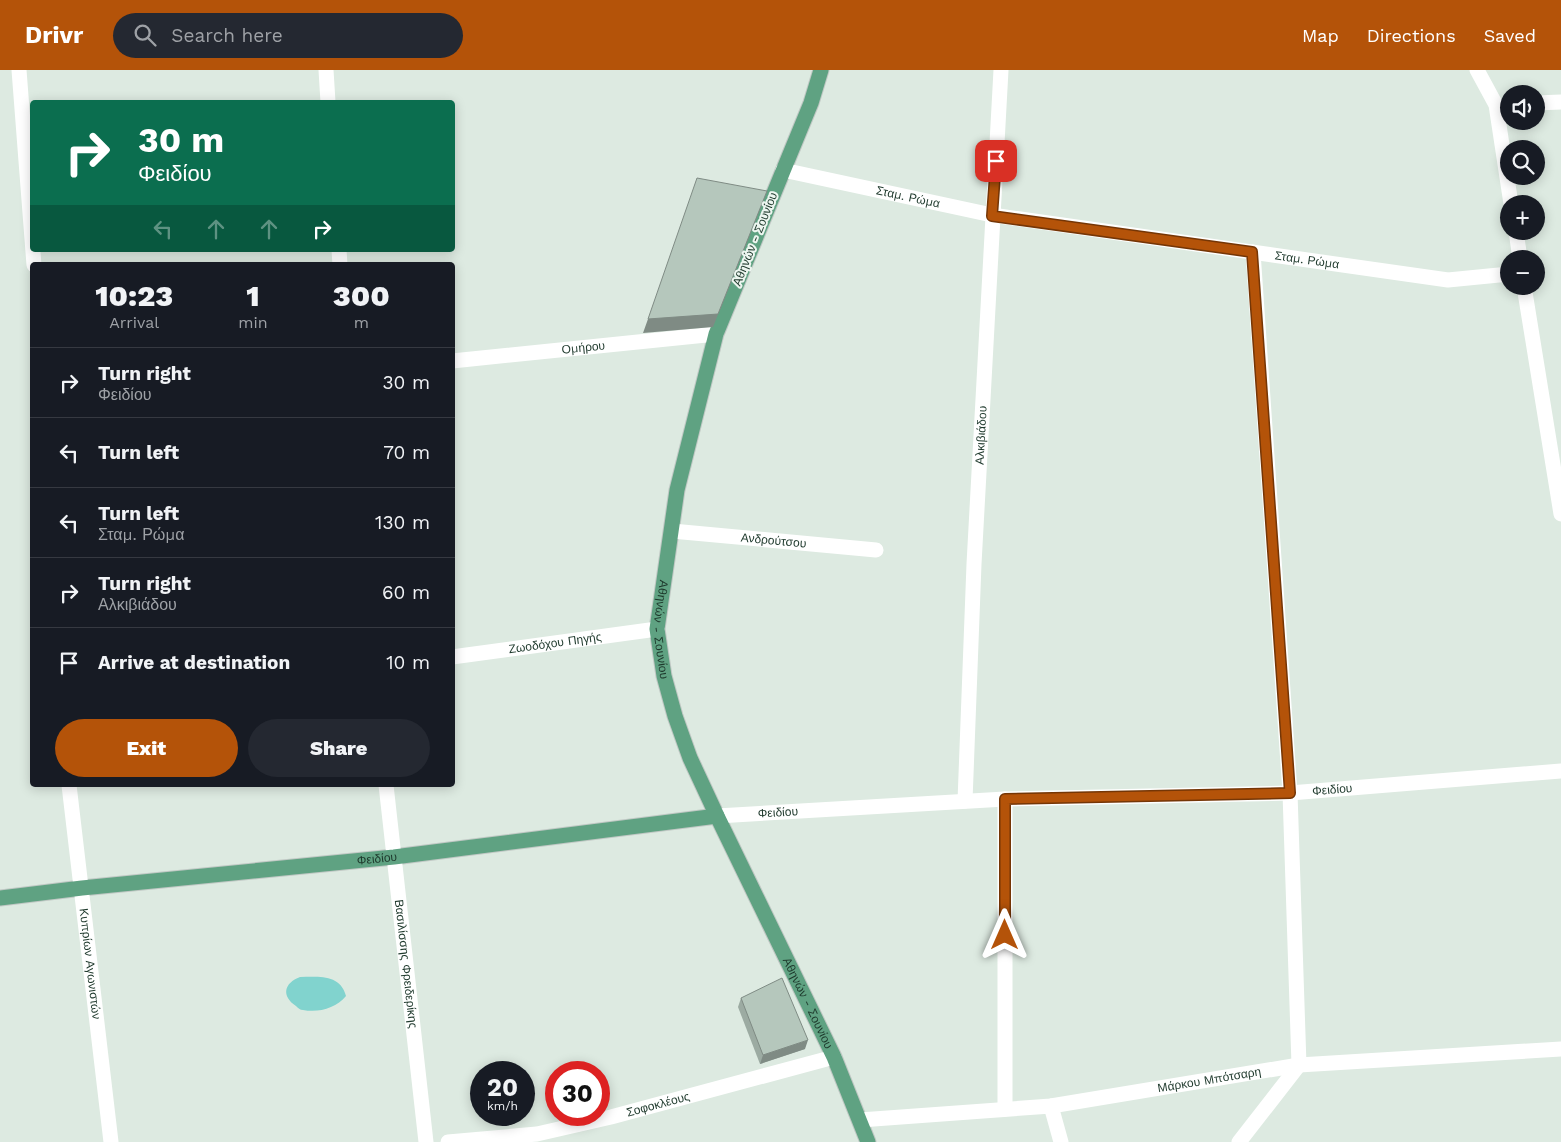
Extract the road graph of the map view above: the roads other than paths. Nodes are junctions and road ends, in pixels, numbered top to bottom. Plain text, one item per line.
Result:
1 (19, 70) edge
2 (326, 70) edge
3 (821, 70) edge
4 (1001, 70) edge
5 (1477, 70) edge
6 (328, 100) edge
7 (1500, 102) edge
8 (1561, 102) edge
9 (1545, 103) edge
10 (1504, 130) edge
11 (784, 170) junction
12 (1510, 195) edge
13 (30, 213) edge
14 (992, 216) junction
15 (1252, 252) junction
16 (1500, 275) edge
17 (1525, 295) edge
18 (716, 334) junction
19 (455, 361) edge
20 (1561, 514) edge
21 (672, 531) junction
22 (876, 550) dead end
23 (657, 629) junction
24 (455, 657) edge
25 (1561, 771) edge
26 (69, 787) edge
27 (386, 787) edge
28 (1290, 793) junction
29 (1005, 799) junction
30 (965, 801) junction
31 (717, 816) junction
32 (394, 858) junction
33 (82, 888) junction
34 (0, 898) edge
35 (1561, 1049) edge
36 (834, 1057) junction
37 (1299, 1065) junction
38 (1050, 1106) junction
39 (1005, 1109) junction
40 (860, 1120) junction
41 (110, 1142) edge
42 (426, 1142) edge
43 (448, 1142) edge
44 (868, 1142) edge
45 (1061, 1142) edge
46 (1239, 1142) edge

1 - 13 street
2 - 6 street
3 - 11 main road, Αθηνών - Σουνίου
4 - 14 street, Αλκιβιάδου
5 - 7 street
8 - 9 street
10 - 12 street
11 - 14 street, Σταμ. Ρώμα
11 - 18 main road, Αθηνών - Σουνίου
14 - 15 street, Σταμ. Ρώμα
14 - 30 street, Αλκιβιάδου
15 - 16 street, Σταμ. Ρώμα
15 - 28 street
17 - 20 street
18 - 19 street, Ομήρου
18 - 21 main road, Αθηνών - Σουνίου
21 - 22 street, Ανδρούτσου
21 - 23 main road, Αθηνών - Σουνίου
23 - 24 street, Ζωοδόχου Πηγής
23 - 31 main road, Αθηνών - Σουνίου
25 - 28 street, Φειδίου
26 - 33 street, Κυπρίων Αγωνιστών
27 - 32 street, Βασιλίσσης Φρειδερίκης
28 - 29 street, Φειδίου
28 - 37 street
29 - 30 street, Φειδίου
29 - 39 street
30 - 31 street, Φειδίου
31 - 32 main road, Φειδίου
31 - 36 main road, Αθηνών - Σουνίου
32 - 33 main road, Φειδίου
32 - 42 street, Βασιλίσσης Φρειδερίκης
33 - 34 main road, Φειδίου
33 - 41 street, Κυπρίων Αγωνιστών
35 - 37 street, Μάρκου Μπότσαρη
36 - 40 main road, Αθηνών - Σουνίου
36 - 43 street, Σοφοκλέους
37 - 38 street, Μάρκου Μπότσαρη
37 - 46 street
38 - 39 street, Μάρκου Μπότσαρη
38 - 45 street
39 - 40 street, Μάρκου Μπότσαρη
40 - 44 main road, Αθηνών - Σουνίου

